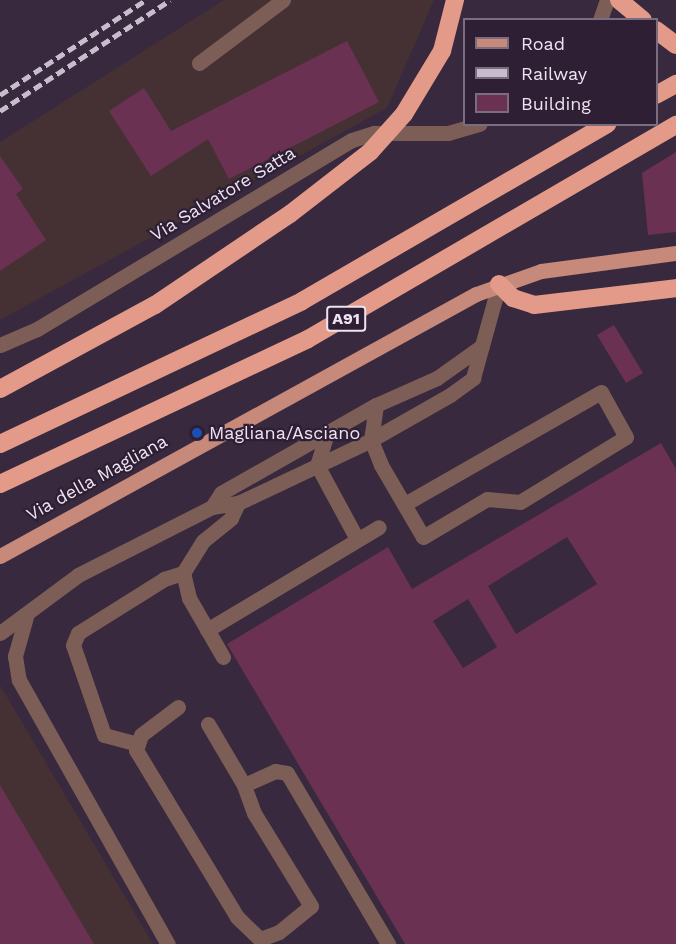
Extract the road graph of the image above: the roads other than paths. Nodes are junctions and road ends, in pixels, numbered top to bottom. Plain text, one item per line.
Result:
1 (283, 0) edge
2 (455, 0) edge
3 (607, 0) edge
4 (619, 0) edge
5 (601, 18) edge
6 (641, 18) edge
7 (658, 31) edge
8 (676, 45) edge
9 (200, 63) dead end
10 (676, 84) edge
11 (658, 94) edge
12 (676, 125) edge
13 (473, 126) edge
14 (604, 126) edge
15 (676, 253) edge
16 (499, 284) junction
17 (676, 288) edge
18 (0, 345) edge
19 (482, 346) junction
20 (0, 389) edge
21 (376, 405) junction
22 (327, 433) junction
23 (371, 440) junction
24 (0, 444) edge
25 (317, 465) junction
26 (0, 484) edge
27 (238, 503) junction
28 (405, 504) junction
29 (212, 507) junction
30 (379, 527) dead end
31 (357, 539) junction
32 (0, 556) edge
33 (183, 573) junction
34 (26, 617) junction
35 (207, 630) junction
36 (0, 633) edge
37 (223, 657) dead end
38 (178, 707) dead end
39 (208, 724) dead end
40 (138, 744) junction
41 (244, 785) junction
42 (168, 944) edge
43 (388, 944) edge

1 - 9 street
2 - 20 highway, bridge
3 - 5 street
4 - 6 highway
7 - 8 highway
10 - 11 highway
12 - 26 highway, A91
13 - 18 street, Via Salvatore Satta
14 - 24 highway, A91
15 - 16 main road, Via della Magliana
16 - 17 highway
16 - 19 street
16 - 32 main road, Via della Magliana
19 - 21 street
19 - 23 street
21 - 22 street
21 - 23 street
22 - 25 street
22 - 29 street
23 - 25 street
23 - 28 street
25 - 27 street
25 - 31 street
27 - 29 street
27 - 33 street
28 - 28 street
29 - 34 street
30 - 31 street
31 - 35 street
33 - 35 street
33 - 40 street
34 - 36 street
34 - 42 street
35 - 37 street
38 - 40 street
39 - 41 street
40 - 41 street
41 - 43 street

